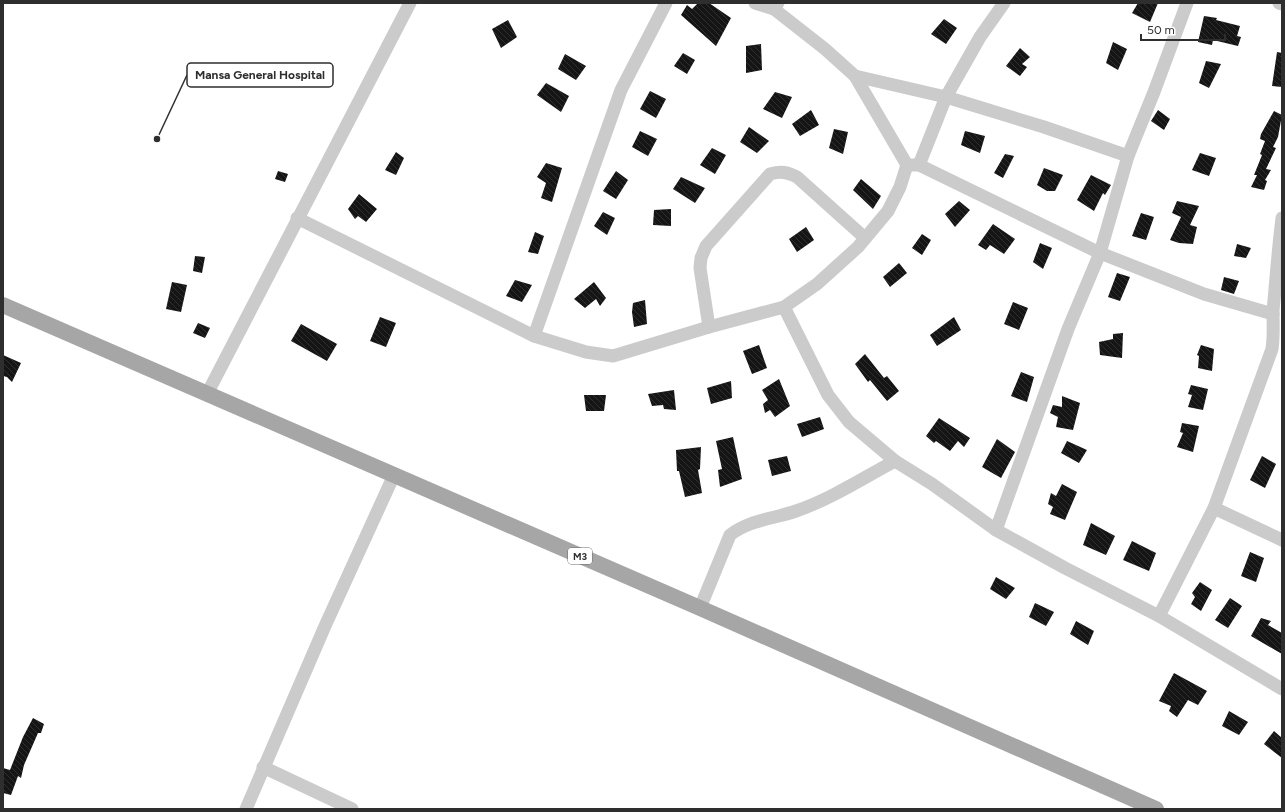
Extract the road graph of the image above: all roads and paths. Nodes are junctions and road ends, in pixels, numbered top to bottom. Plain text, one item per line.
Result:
1 (410, 3) edge
2 (666, 3) edge
3 (755, 3) edge
4 (1004, 3) edge
5 (1187, 3) edge
6 (1279, 3) edge
7 (1282, 4) edge
8 (776, 6) edge
9 (855, 76) junction
10 (946, 97) junction
11 (1128, 156) junction
12 (913, 165) junction
13 (298, 218) junction
14 (1282, 218) edge
15 (866, 238) junction
16 (1100, 253) junction
17 (784, 307) junction
18 (4, 309) edge
19 (1273, 314) junction
20 (709, 327) junction
21 (534, 336) junction
22 (1277, 350) edge
23 (207, 394) junction
24 (895, 461) junction
25 (394, 475) junction
26 (1214, 508) junction
27 (996, 530) junction
28 (1282, 540) edge
29 (700, 608) junction
30 (1158, 616) junction
31 (1282, 689) edge
32 (263, 767) junction
33 (246, 809) edge
34 (352, 809) edge
35 (1156, 809) edge

1 - 13 street
2 - 21 street
3 - 8 street
4 - 10 street
5 - 11 street
6 - 7 street
8 - 9 street
9 - 10 street
9 - 12 street
10 - 11 street
10 - 12 street
11 - 16 street
12 - 15 street
12 - 16 street
13 - 21 street
13 - 23 street
14 - 19 street
15 - 17 street
15 - 20 street
16 - 19 street
16 - 27 street
17 - 20 street
17 - 24 street
18 - 23 main road, M3
19 - 22 street
20 - 21 street
22 - 26 street
23 - 25 main road, M3
24 - 27 street
24 - 29 street
25 - 29 main road, M3
25 - 32 street
26 - 28 street
26 - 30 street
27 - 30 street
29 - 35 main road, M3
30 - 31 street
32 - 33 street
32 - 34 street

